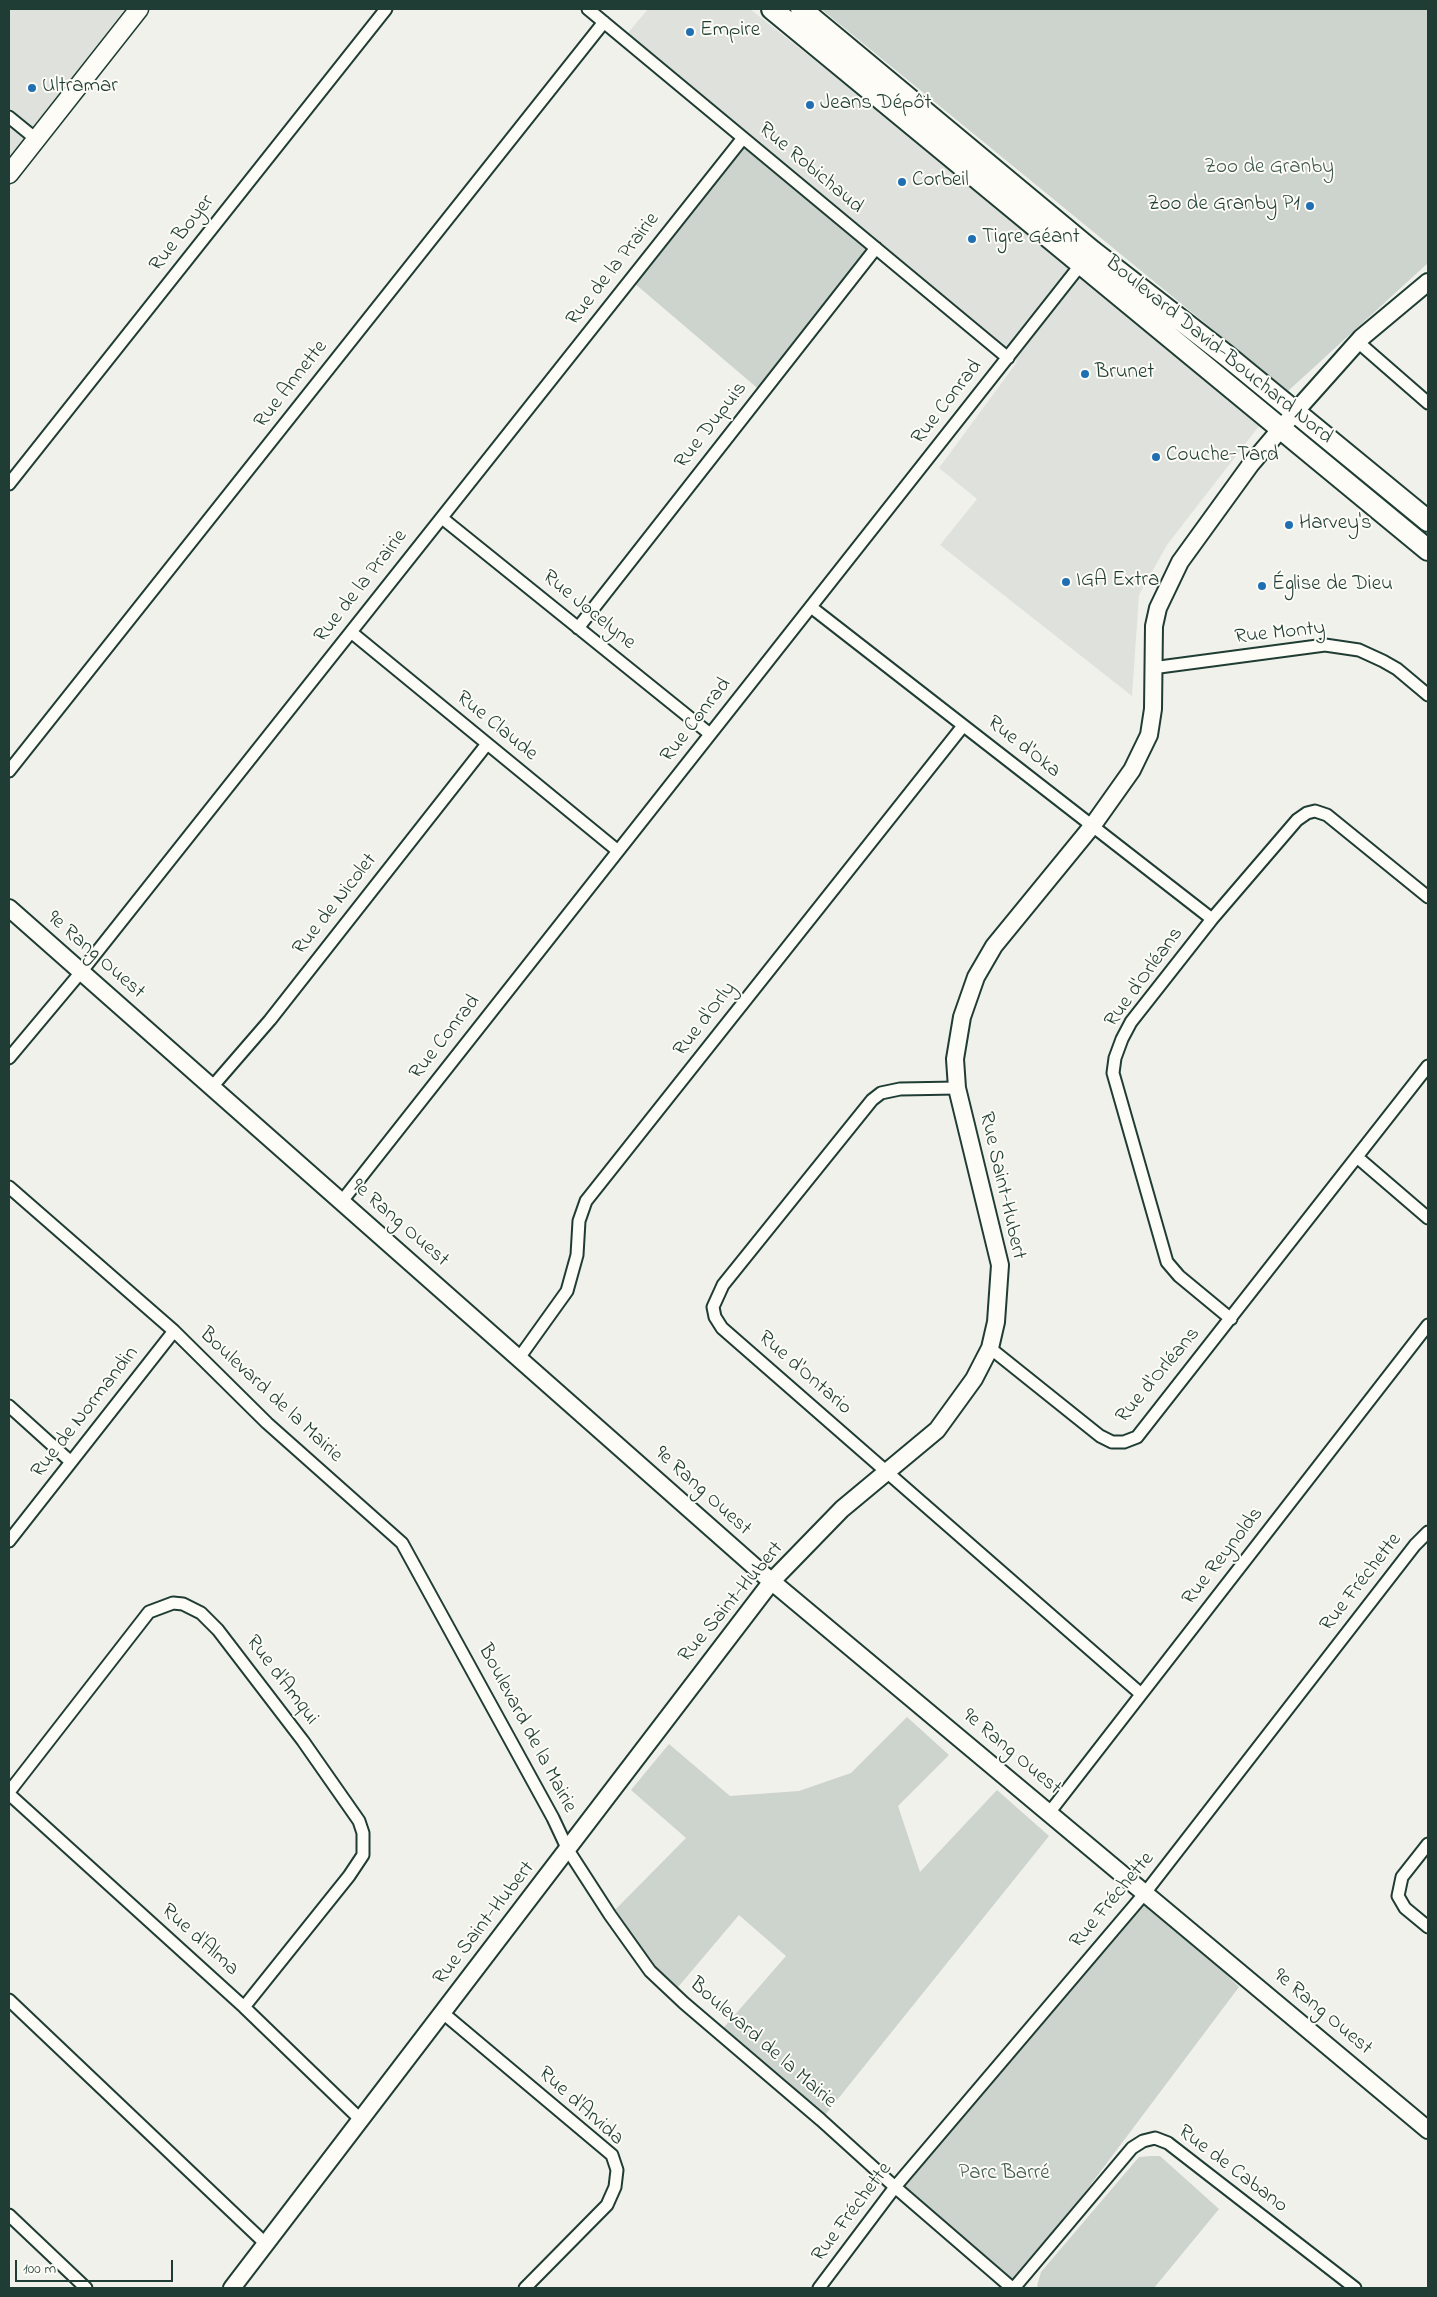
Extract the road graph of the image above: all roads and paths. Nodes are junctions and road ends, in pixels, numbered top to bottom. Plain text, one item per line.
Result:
1 (139, 9) edge
2 (386, 9) edge
3 (588, 9) edge
4 (772, 9) edge
5 (801, 9) edge
6 (604, 22) junction
7 (9, 117) edge
8 (743, 138) junction
9 (36, 139) junction
10 (9, 174) edge
11 (876, 248) junction
12 (1082, 263) junction
13 (1428, 282) edge
14 (1358, 342) junction
15 (1008, 358) junction
16 (1428, 403) edge
17 (1296, 412) junction
18 (1282, 428) junction
19 (9, 484) edge
20 (442, 518) junction
21 (1428, 521) edge
22 (1428, 550) edge
23 (811, 607) junction
24 (578, 628) junction
25 (351, 632) junction
26 (1152, 668) junction
27 (1428, 695) edge
28 (963, 726) junction
29 (710, 734) junction
30 (488, 744) junction
31 (9, 771) edge
32 (1093, 825) junction
33 (618, 851) junction
34 (1428, 897) edge
35 (9, 908) edge
36 (1212, 919) junction
37 (81, 972) junction
38 (9, 1058) edge
39 (1428, 1066) edge
40 (212, 1087) junction
41 (957, 1088) junction
42 (1357, 1157) junction
43 (9, 1186) edge
44 (342, 1201) junction
45 (1428, 1218) edge
46 (1231, 1319) junction
47 (1428, 1325) edge
48 (174, 1331) junction
49 (990, 1348) junction
50 (519, 1358) junction
51 (9, 1406) edge
52 (71, 1462) junction
53 (888, 1472) junction
54 (1428, 1532) edge
55 (9, 1541) edge
56 (772, 1581) junction
57 (1141, 1694) junction
58 (9, 1793) edge
59 (1049, 1812) junction
60 (1428, 1844) edge
61 (568, 1850) junction
62 (1145, 1893) junction
63 (1428, 1927) edge
64 (9, 2000) edge
65 (244, 2008) junction
66 (444, 2013) junction
67 (361, 2120) junction
68 (1428, 2130) edge
69 (895, 2187) junction
70 (9, 2215) edge
71 (266, 2244) junction
72 (86, 2288) edge
73 (232, 2288) edge
74 (525, 2288) edge
75 (820, 2288) edge
76 (1013, 2288) edge
77 (1355, 2288) edge

1 - 9 main road
2 - 19 street, Rue Boyer
3 - 6 street, Rue Robichaud
4 - 12 highway, Boulevard David-Bouchard Nord
5 - 17 highway, Boulevard David-Bouchard Nord
6 - 8 street, Rue Robichaud
6 - 31 street, Rue Annette
7 - 9 street
8 - 11 street, Rue Robichaud
8 - 20 street, Rue de la Prairie
9 - 10 main road
11 - 15 street, Rue Robichaud
11 - 24 street, Rue Dupuis
12 - 15 street, Rue Conrad
12 - 18 highway, Boulevard David-Bouchard Nord
13 - 14 street, Rue Saint-Hubert
14 - 16 street
14 - 17 street, Rue Saint-Hubert
15 - 23 street, Rue Conrad
17 - 18 street, Rue Saint-Hubert
17 - 21 highway, Boulevard David-Bouchard Nord
18 - 22 highway, Boulevard David-Bouchard Nord
18 - 26 street, Rue Saint-Hubert
20 - 24 street, Rue Jocelyne
20 - 25 street, Rue de la Prairie
23 - 28 street, Rue d'Oka
23 - 29 street, Rue Conrad
24 - 29 street, Rue Jocelyne
25 - 30 street, Rue Claude
25 - 37 street, Rue de la Prairie
26 - 27 street, Rue Monty
26 - 32 street, Rue Saint-Hubert
28 - 32 street, Rue d'Oka
28 - 50 street, Rue d'Orly
29 - 33 street, Rue Conrad
30 - 33 street, Rue Claude
30 - 40 street, Rue de Nicolet
32 - 36 street, Rue d'Oka
32 - 41 street, Rue Saint-Hubert
33 - 44 street, Rue Conrad
34 - 36 street, Rue d'Orléans
35 - 37 street, 9e Rang Ouest
36 - 46 street, Rue d'Orléans
37 - 38 street, Rue de la Prairie
37 - 40 street, 9e Rang Ouest
39 - 42 street, Rue d'Orléans
40 - 44 street, 9e Rang Ouest
41 - 49 street, Rue Saint-Hubert
41 - 53 street, Rue d'Ontario
42 - 45 street
42 - 46 street, Rue d'Orléans
43 - 48 street, Boulevard de la Mairie
44 - 50 street, 9e Rang Ouest
46 - 49 street, Rue d'Orléans
47 - 57 street, Rue Reynolds
48 - 52 street, Rue de Normandin
48 - 61 street, Boulevard de la Mairie
49 - 53 street, Rue Saint-Hubert
50 - 56 street, 9e Rang Ouest
51 - 52 street
52 - 55 street, Rue de Normandin
53 - 56 street, Rue Saint-Hubert
53 - 57 street, Rue d'Ontario
54 - 62 street, Rue Fréchette
56 - 59 street, 9e Rang Ouest
56 - 61 street, Rue Saint-Hubert
57 - 59 street, Rue Reynolds
58 - 65 street, Rue d'Alma
58 - 65 street, Rue d'Amqui
59 - 62 street, 9e Rang Ouest
60 - 63 street
61 - 66 street, Rue Saint-Hubert
61 - 69 street, Boulevard de la Mairie
62 - 68 street, 9e Rang Ouest
62 - 69 street, Rue Fréchette
64 - 71 street
65 - 67 street, Rue d'Alma
66 - 67 street, Rue Saint-Hubert
66 - 74 street, Rue d'Arvida
67 - 71 street, Rue Saint-Hubert
69 - 75 street, Rue Fréchette
69 - 76 street, Boulevard de la Mairie
70 - 72 street
71 - 73 street, Rue Saint-Hubert
76 - 77 street, Rue de Cabano

